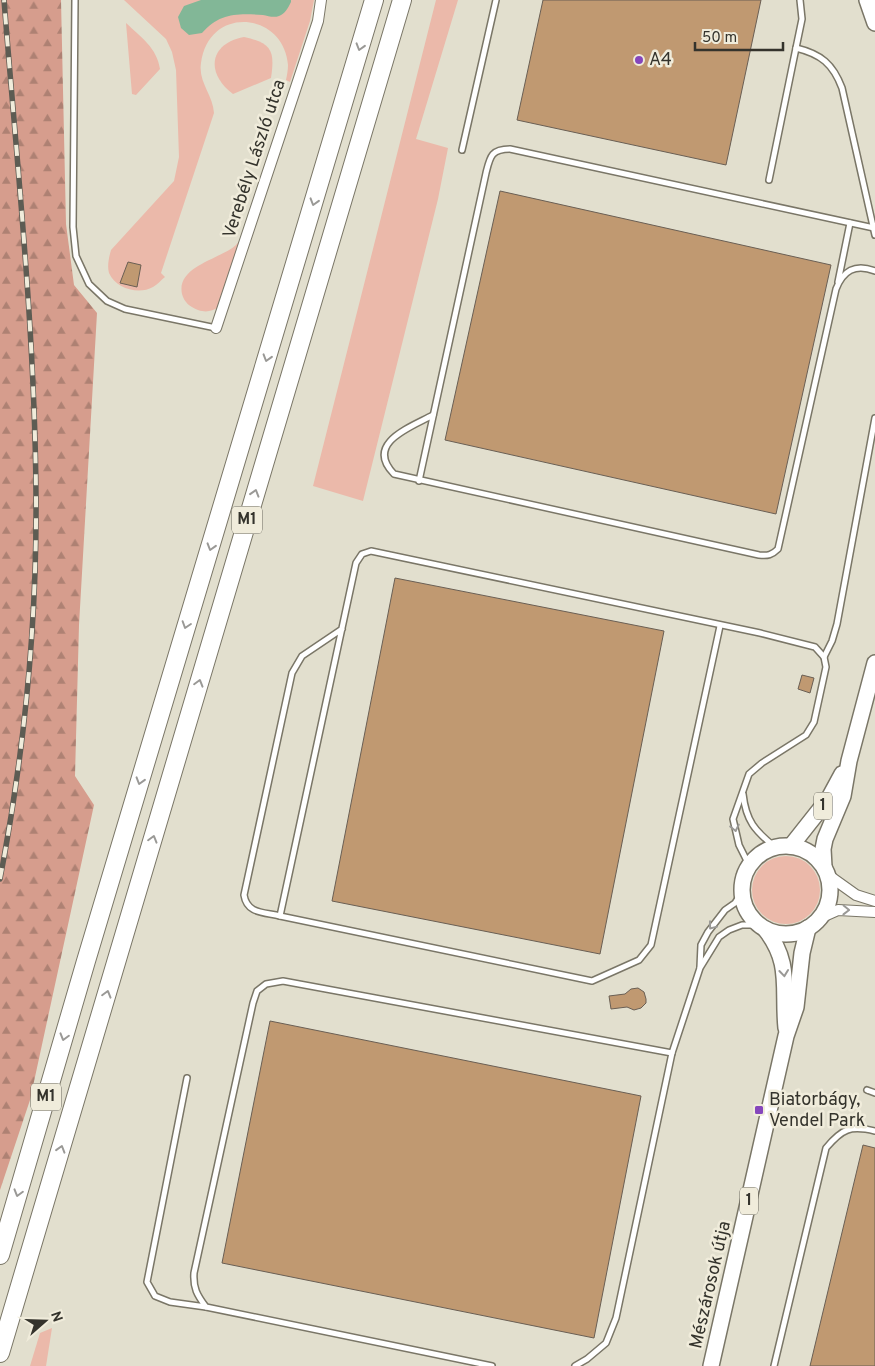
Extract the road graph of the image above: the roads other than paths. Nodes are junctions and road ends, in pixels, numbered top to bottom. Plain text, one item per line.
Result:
1 (75, 0) edge
2 (322, 0) edge
3 (374, 0) edge
4 (402, 0) edge
5 (496, 0) edge
6 (800, 0) edge
7 (867, 0) edge
8 (875, 23) edge
9 (796, 48) junction
10 (462, 150) dead end
11 (768, 180) dead end
12 (850, 223) junction
13 (874, 228) junction
14 (875, 235) edge
15 (875, 271) edge
16 (836, 290) junction
17 (216, 328) joint
18 (433, 415) junction
19 (875, 418) edge
20 (419, 481) junction
21 (720, 626) junction
22 (342, 629) junction
23 (824, 657) junction
24 (875, 663) edge
25 (849, 761) junction
26 (743, 790) junction
27 (790, 846) junction
28 (775, 847) junction
29 (749, 865) junction
30 (826, 871) junction
31 (742, 892) junction
32 (875, 901) edge
33 (875, 912) edge
34 (280, 916) junction
35 (814, 923) junction
36 (762, 927) junction
37 (700, 968) junction
38 (786, 1036) junction
39 (672, 1053) junction
40 (187, 1078) dead end
41 (867, 1090) dead end
42 (875, 1093) edge
43 (875, 1131) edge
44 (0, 1256) edge
45 (206, 1306) junction
46 (0, 1354) edge
47 (492, 1366) edge
48 (575, 1366) edge
49 (712, 1366) edge
50 (774, 1366) edge

1 - 17 lane
2 - 17 street, Verebély László utca
3 -> 44 highway, M1
46 -> 4 highway, M1
5 - 10 lane
6 - 9 lane
7 - 8 main road
9 - 11 lane
9 - 13 lane
12 - 13 lane
12 - 16 lane
12 - 18 lane
13 - 14 lane
15 - 16 lane
16 - 20 lane
18 - 20 lane
18 - 20 lane
19 - 23 lane
21 - 22 lane
21 - 23 lane
21 - 34 lane
22 - 34 lane
22 - 34 lane
23 - 26 lane
24 - 25 main road, Mészárosok útja / 1
25 - 27 main road, Mészárosok útja / 1
25 - 30 main road, Mészárosok útja / 1
26 - 28 lane
26 -> 29 lane
27 - 28 main road
27 - 30 main road
28 - 29 main road
29 - 31 main road
30 - 32 street
30 - 35 main road, Mészárosok útja / 1
31 - 36 main road, Mészárosok útja / 1
31 -> 37 lane
35 -> 33 street
35 - 36 main road
35 - 38 main road, Mészárosok útja / 1
36 - 37 lane
36 -> 38 main road, Mészárosok útja / 1
37 - 39 lane
38 - 49 main road, Mészárosok útja / 1
39 - 45 lane
39 - 48 lane
40 - 45 lane
41 - 42 lane
43 - 50 lane
45 - 47 lane

